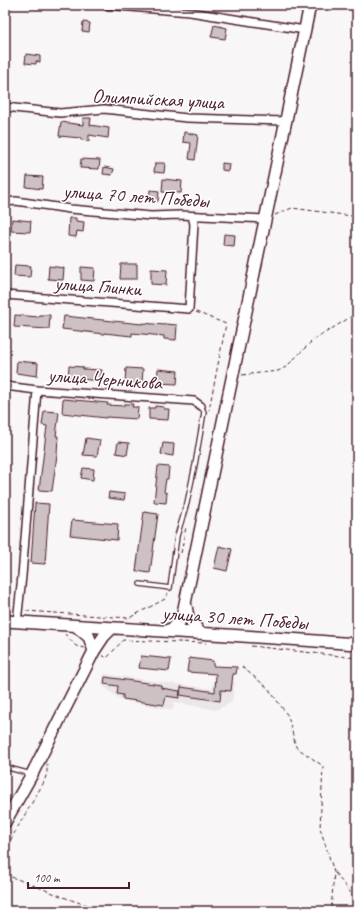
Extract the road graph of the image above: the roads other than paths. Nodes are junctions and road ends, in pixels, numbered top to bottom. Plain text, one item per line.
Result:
1 (106, 5) edge
2 (310, 5) edge
3 (305, 30) junction
4 (5, 108) edge
5 (285, 122) junction
6 (5, 202) edge
7 (192, 216) junction
8 (265, 219) junction
9 (5, 295) edge
10 (5, 386) edge
11 (37, 390) junction
12 (201, 406) joint
13 (140, 584) dead end
14 (186, 604) junction
15 (5, 621) edge
16 (17, 622) junction
17 (76, 626) junction
18 (111, 629) junction
19 (166, 631) junction
20 (200, 633) junction
21 (357, 644) edge
22 (94, 652) junction
23 (5, 767) edge
24 (32, 774) junction
25 (5, 822) edge

1 - 3 street
2 - 3 main road
3 - 5 main road
4 - 5 street, Олимпийская улица
5 - 8 main road
6 - 7 street, улица 70 лет Победы
7 - 8 street, улица 70 лет Победы
7 - 9 street, улица Глинки
8 - 14 main road
10 - 11 street, улица Черникова
11 - 12 street, улица Черникова
11 - 16 street
12 - 13 lane
14 - 19 main road
14 - 20 main road
15 - 16 main road
16 - 17 main road, улица 30 лет Победы
17 - 18 main road, улица 30 лет Победы
17 - 22 main road
18 - 19 main road, улица 30 лет Победы
18 - 22 main road
19 - 20 main road, улица 30 лет Победы
20 - 21 main road, улица 30 лет Победы
22 - 24 main road
23 - 24 lane
24 - 25 main road

